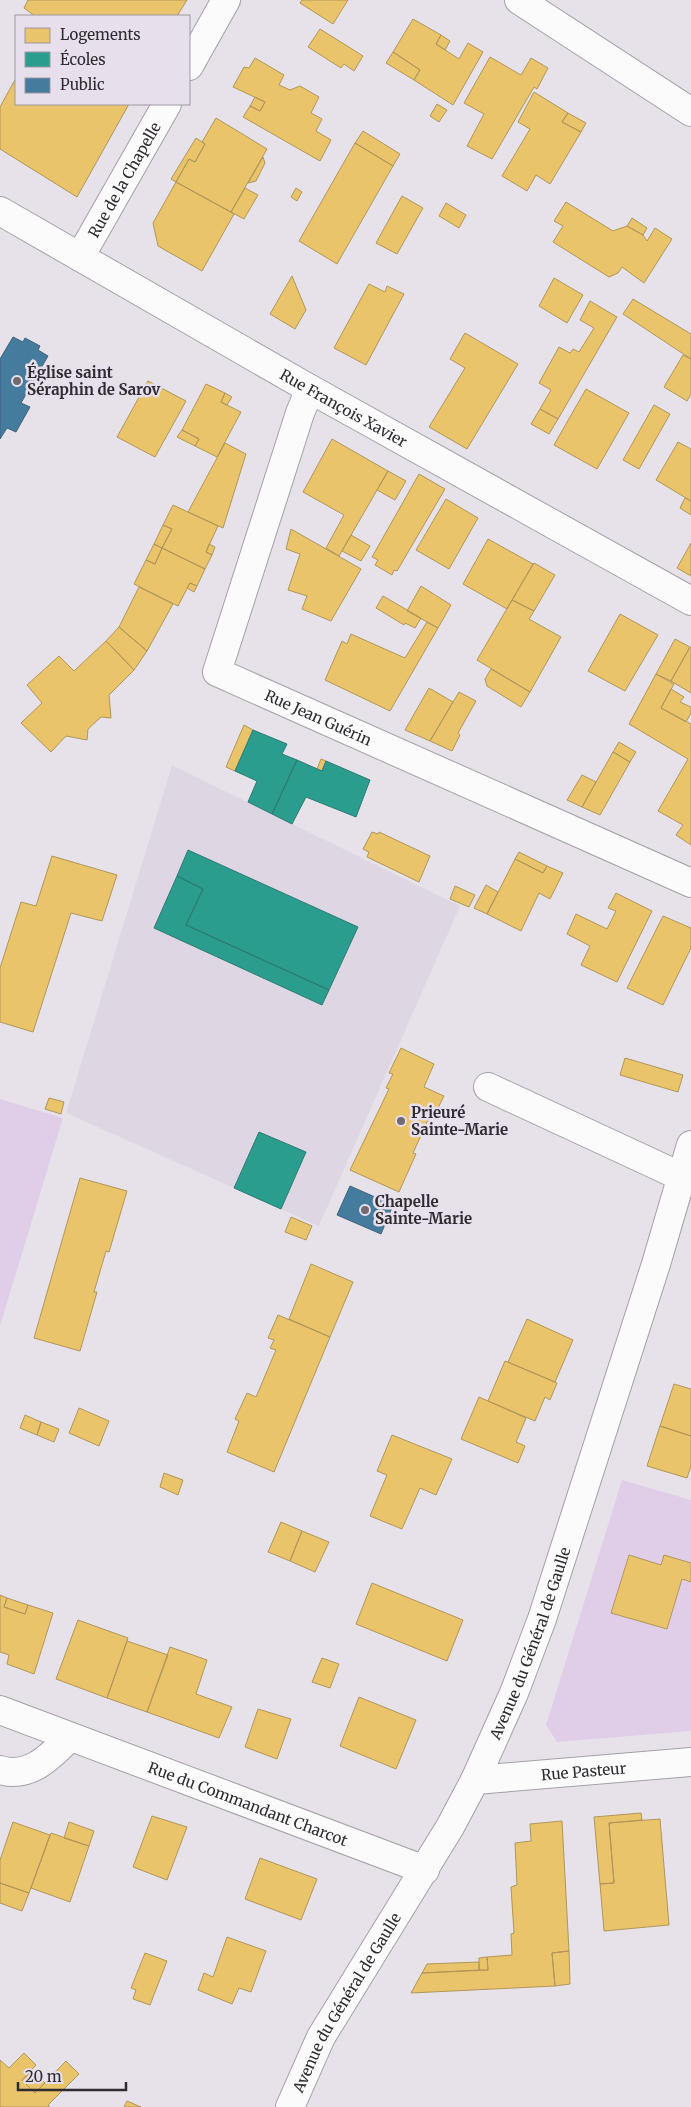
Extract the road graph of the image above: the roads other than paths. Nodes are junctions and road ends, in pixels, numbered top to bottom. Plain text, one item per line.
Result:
1 (226, 0) edge
2 (518, 0) edge
3 (190, 64) edge
4 (166, 105) edge
5 (691, 112) edge
6 (0, 211) edge
7 (80, 257) junction
8 (310, 389) junction
9 (691, 602) edge
10 (691, 883) edge
11 (488, 1087) dead end
12 (691, 1145) edge
13 (682, 1177) junction
14 (0, 1710) edge
15 (70, 1737) junction
16 (691, 1762) edge
17 (0, 1770) edge
18 (475, 1780) junction
19 (425, 1870) junction
20 (290, 2107) edge

1 - 3 street
2 - 5 street
4 - 7 street, Rue de la Chapelle
6 - 7 street, Rue François Xavier
7 - 8 street, Rue François Xavier
8 - 9 street, Rue François Xavier
8 - 10 street, Rue Jean Guérin
11 - 13 street
12 - 13 street, Avenue du Général de Gaulle
13 - 18 street, Avenue du Général de Gaulle
14 - 15 street, Rue du Commandant Charcot
15 - 17 street
15 - 19 street, Rue du Commandant Charcot
16 - 18 street, Rue Pasteur
18 - 19 street, Avenue du Général de Gaulle
19 - 20 street, Avenue du Général de Gaulle

